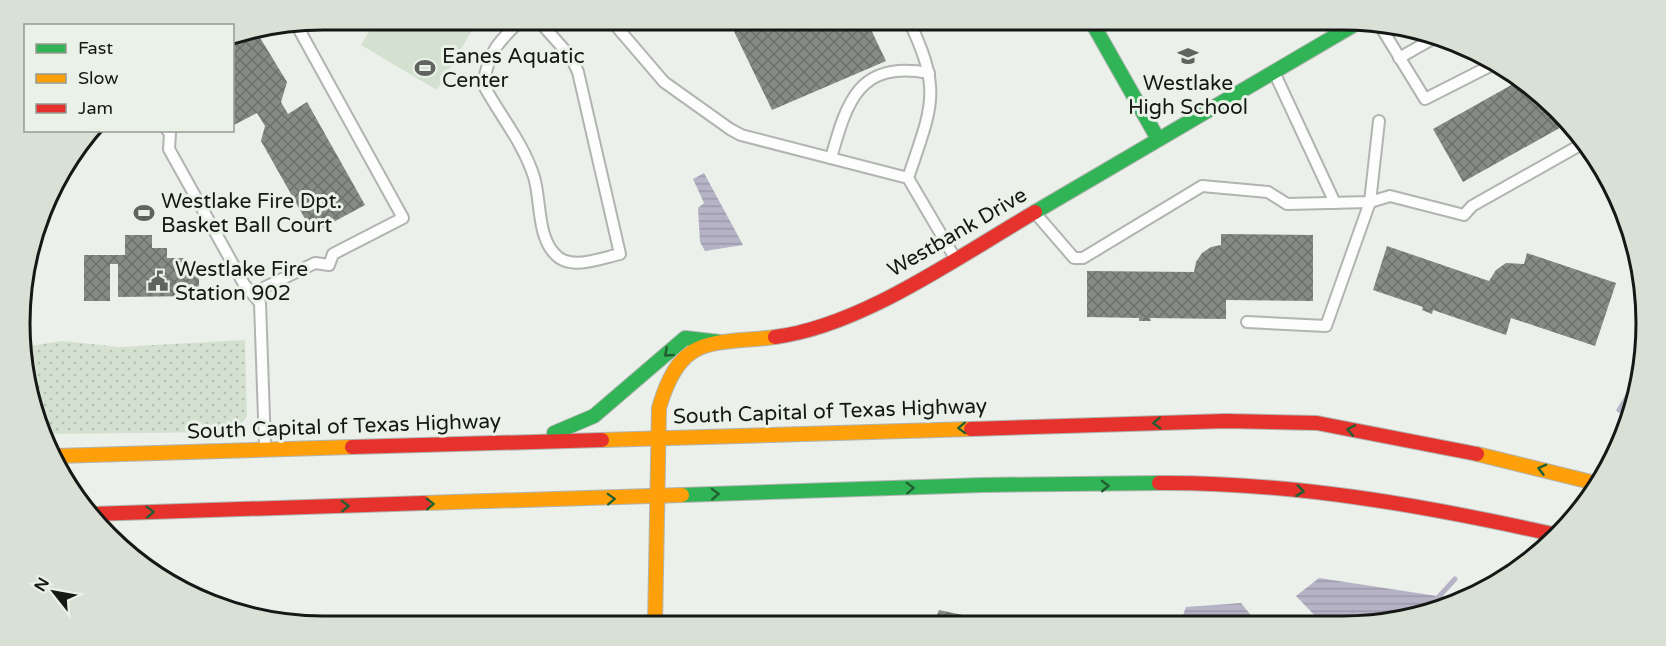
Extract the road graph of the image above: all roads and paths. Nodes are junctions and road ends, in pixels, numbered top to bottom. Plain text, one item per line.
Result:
1 (512, 30) edge
2 (546, 30) edge
3 (619, 30) edge
4 (913, 30) edge
5 (1096, 30) edge
6 (1345, 30) edge
7 (300, 31) edge
8 (1385, 34) edge
9 (1426, 42) edge
10 (1399, 58) junction
11 (1486, 67) edge
12 (1274, 72) junction
13 (929, 73) junction
14 (1379, 122) dead end
15 (170, 132) edge
16 (1158, 139) junction
17 (1577, 147) edge
18 (831, 158) junction
19 (908, 178) junction
20 (1370, 202) junction
21 (1335, 203) junction
22 (1034, 212) junction
23 (955, 258) junction
24 (253, 293) junction
25 (1247, 322) dead end
26 (720, 342) junction
27 (658, 437) junction
28 (535, 441) junction
29 (265, 449) junction
30 (61, 456) edge
31 (1590, 482) edge
32 (657, 496) junction
33 (101, 514) edge
34 (1547, 533) edge
35 (655, 616) edge

1 - 2 lane
3 - 18 lane
4 - 13 lane
5 - 16 main road
6 - 12 main road, Westbank Drive
7 - 24 lane
8 - 10 lane
9 - 10 lane
10 - 11 lane
12 - 16 main road, Westbank Drive
12 - 21 lane
13 - 18 lane
13 - 19 lane
14 - 20 lane
15 - 24 lane
16 - 22 main road, Westbank Drive
17 - 20 lane
18 - 19 lane
19 - 23 lane
20 - 21 lane
20 - 25 lane
21 - 22 lane
22 - 23 main road, Westbank Drive
23 - 26 main road, Westbank Drive
24 - 29 lane
26 - 27 main road, Westbank Drive
26 -> 28 main road
27 - 28 main road, South Capital of Texas Highway
31 -> 27 main road, South Capital of Texas Highway
27 - 32 main road, Westbank Drive
28 - 29 main road, South Capital of Texas Highway
29 - 30 main road, South Capital of Texas Highway
33 -> 32 main road
32 -> 34 main road
32 - 35 main road, Westbank Drive

